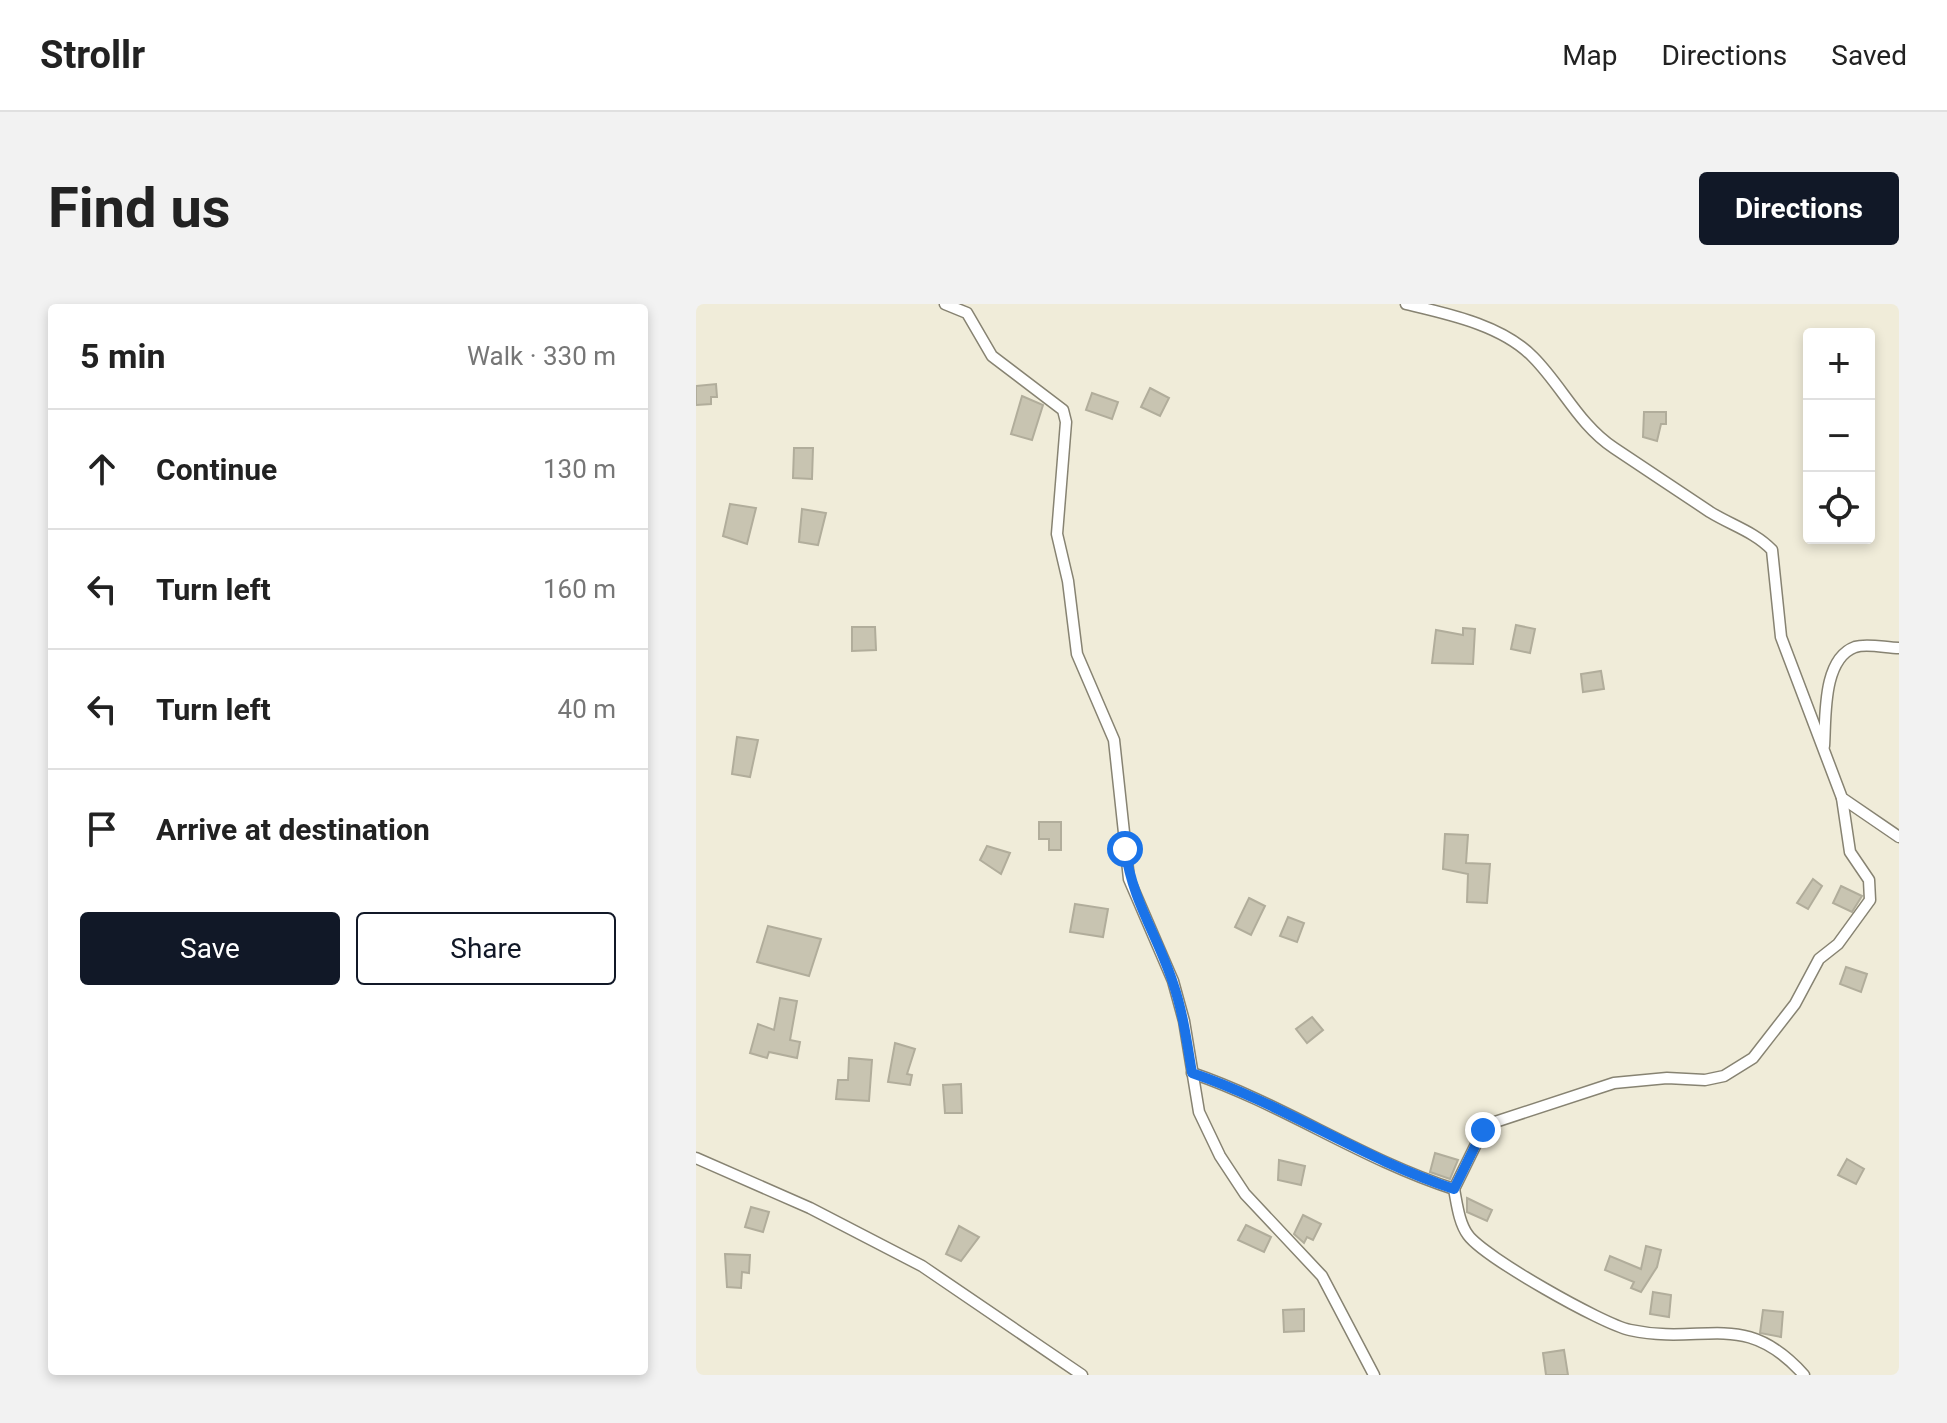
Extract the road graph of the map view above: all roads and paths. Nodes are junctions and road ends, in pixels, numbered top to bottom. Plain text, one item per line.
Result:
1 (945, 304) edge
2 (1406, 304) edge
3 (1899, 648) edge
4 (1824, 748) junction
5 (1842, 798) junction
6 (1899, 837) edge
7 (1192, 1073) junction
8 (696, 1158) edge
9 (1454, 1189) junction
10 (1082, 1375) edge
11 (1374, 1375) edge
12 (1804, 1375) edge

1 - 7 street
2 - 4 street
3 - 4 street
4 - 5 street
5 - 6 street
5 - 9 street
7 - 9 street
7 - 11 street
8 - 10 street
9 - 12 street

